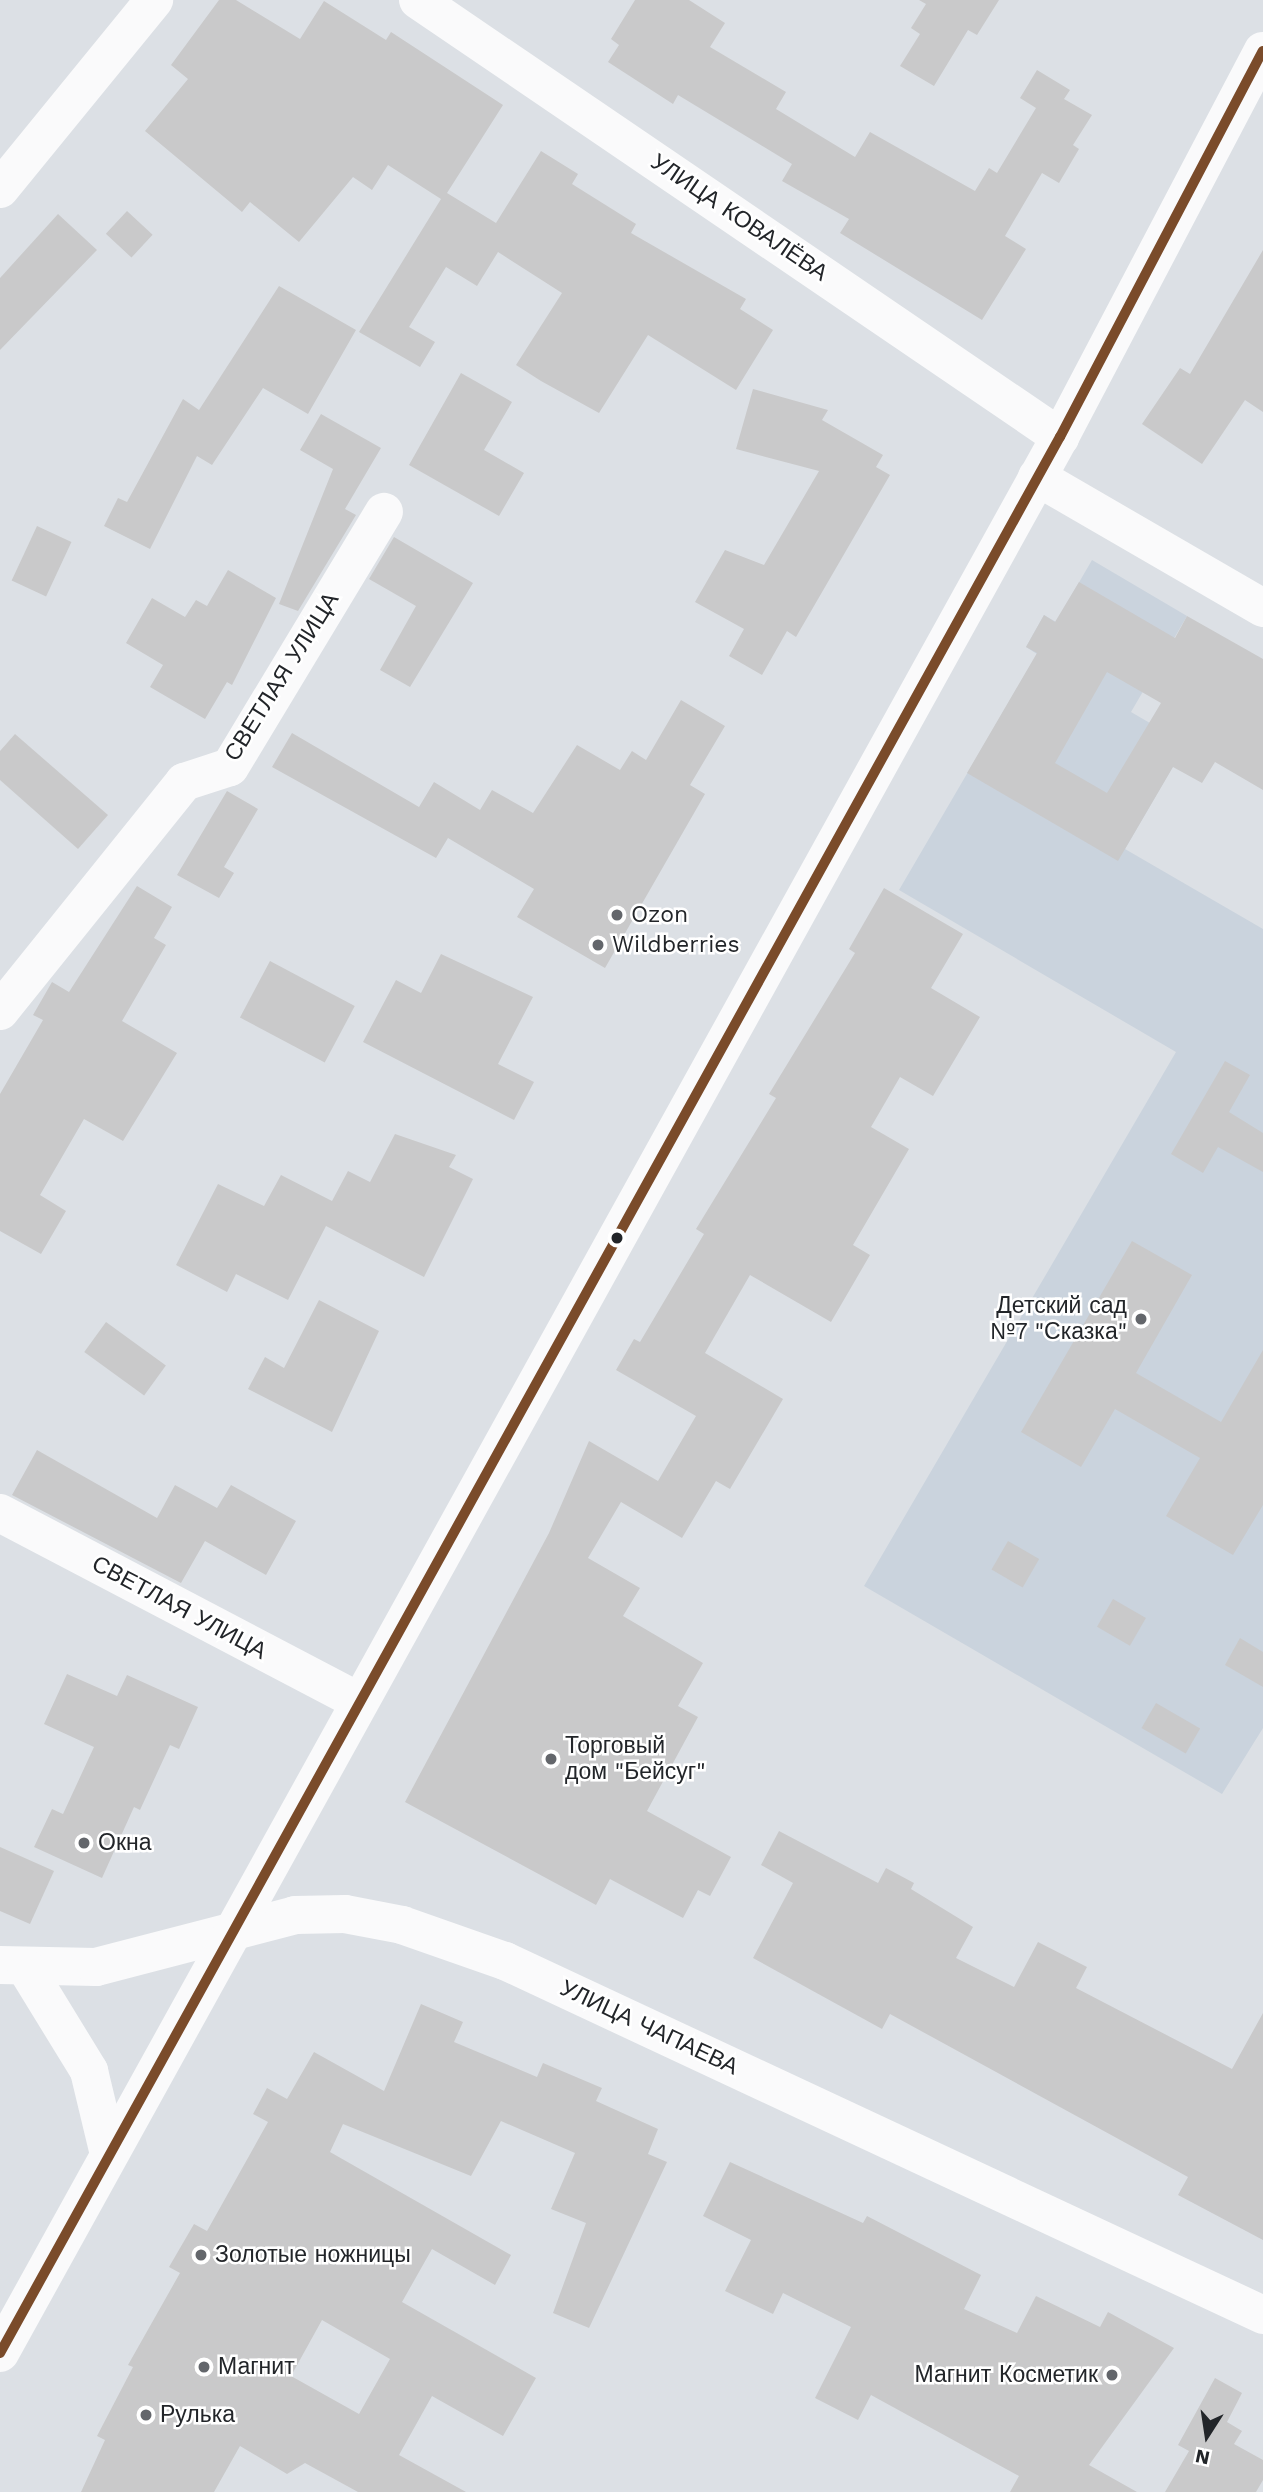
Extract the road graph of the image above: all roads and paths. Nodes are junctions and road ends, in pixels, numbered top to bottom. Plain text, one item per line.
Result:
1 (154, 0) edge
2 (418, 0) edge
3 (1263, 51) edge
4 (0, 189) edge
5 (1060, 437) junction
6 (1037, 477) junction
7 (384, 512) dead end
8 (1263, 608) edge
9 (0, 1011) edge
10 (0, 1513) edge
11 (358, 1701) junction
12 (228, 1937) junction
13 (13, 1967) edge
14 (108, 2150) junction
15 (1263, 2315) edge
16 (0, 2354) edge

1 - 4 street
2 - 5 street, УЛИЦА КОВАЛЁВА
3 - 5 street
5 - 6 street
6 - 8 street
6 - 11 street
7 - 9 street, СВЕТЛАЯ УЛИЦА
10 - 11 street, СВЕТЛАЯ УЛИЦА
11 - 12 street
12 - 13 street, УЛИЦА ЧАПАЕВА
12 - 14 street
12 - 15 street, УЛИЦА ЧАПАЕВА
13 - 14 street
14 - 16 street

